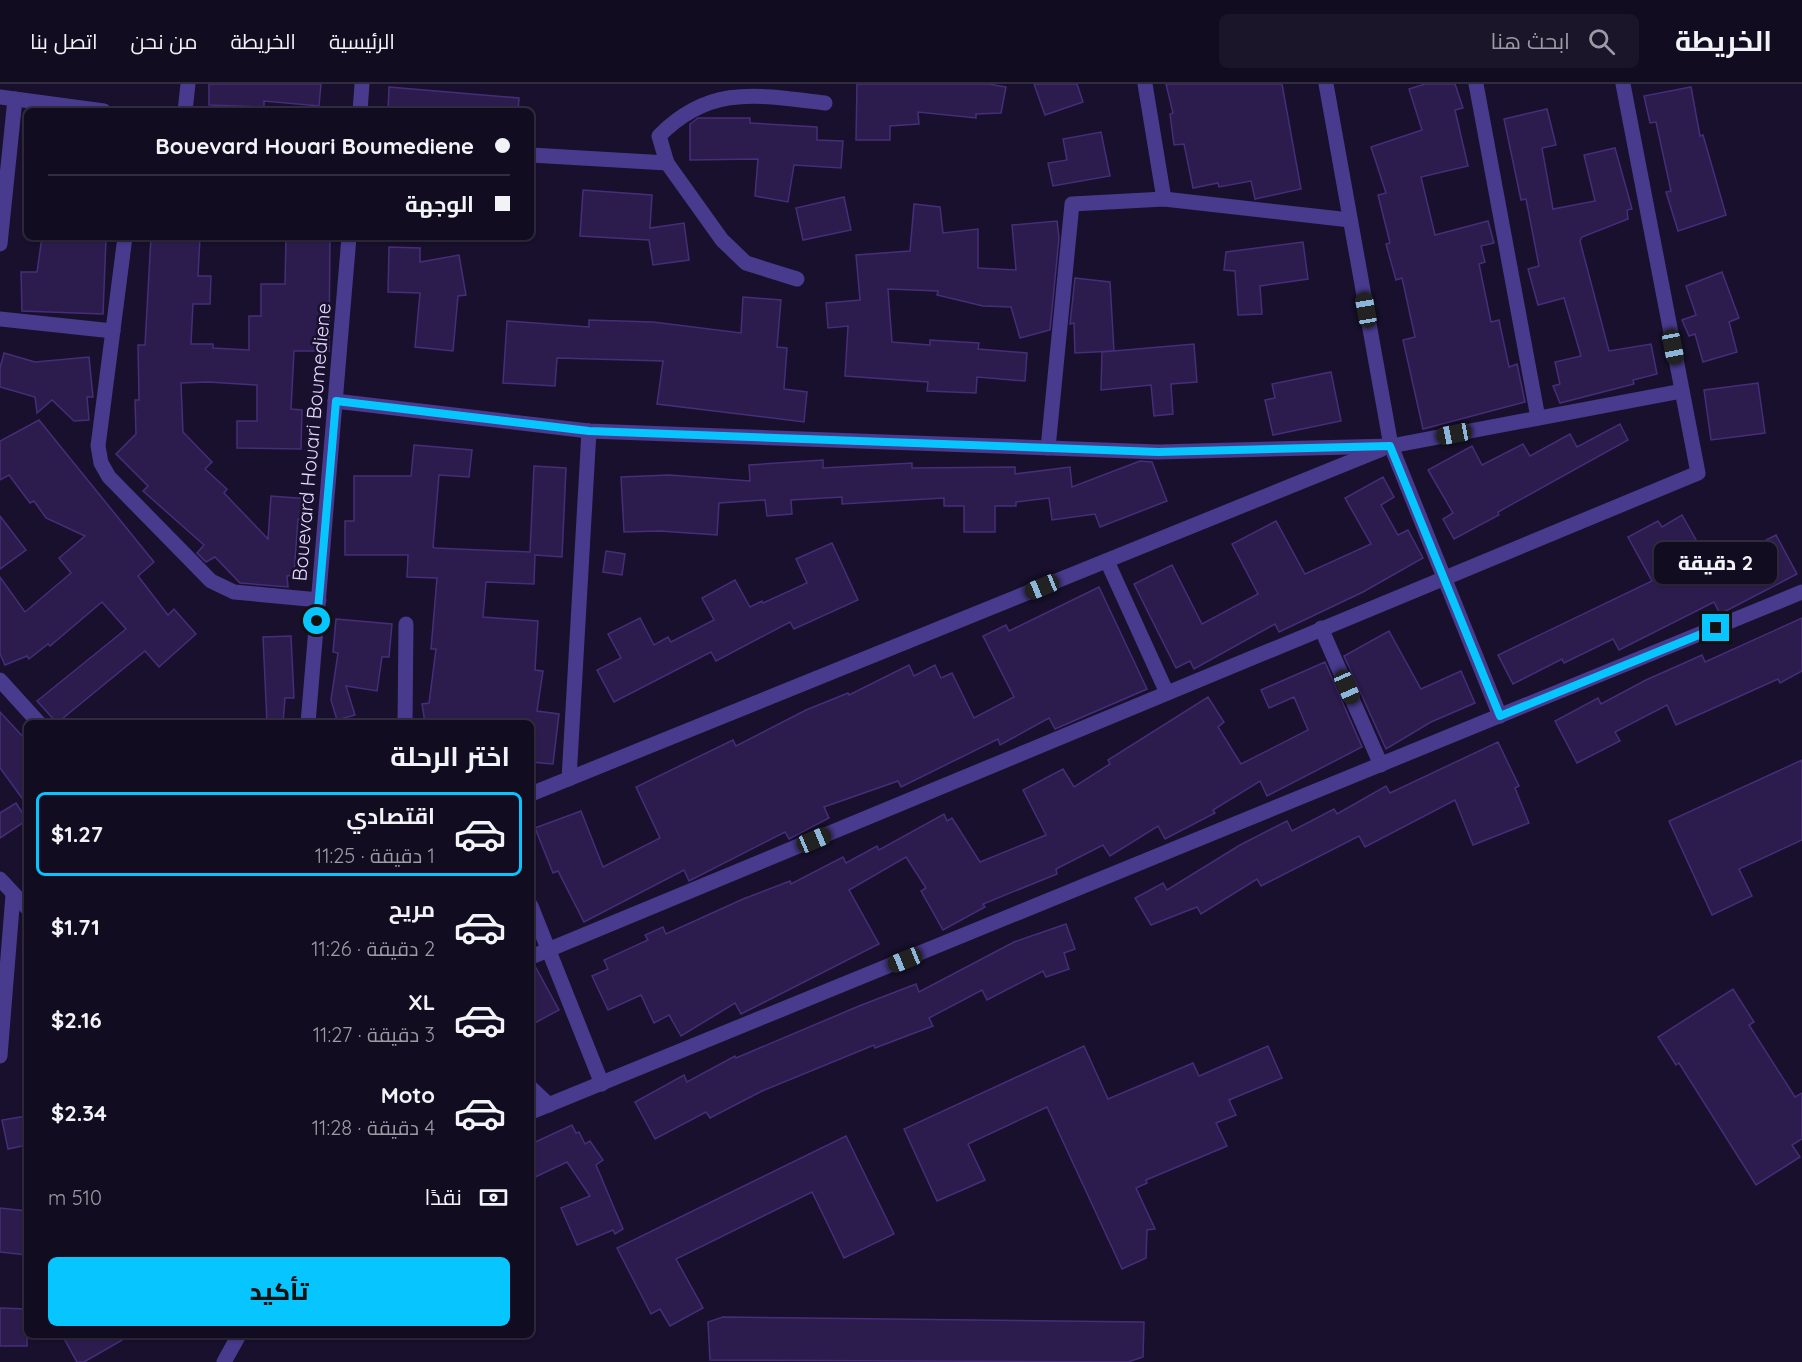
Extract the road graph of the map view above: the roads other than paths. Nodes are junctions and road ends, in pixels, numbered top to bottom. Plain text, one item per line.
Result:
1 (188, 84) edge
2 (362, 84) edge
3 (1145, 84) edge
4 (1326, 84) edge
5 (1476, 84) edge
6 (1623, 84) edge
7 (8, 98) edge
8 (825, 103) dead end
9 (82, 108) edge
10 (185, 108) edge
11 (360, 108) edge
12 (534, 155) edge
13 (667, 163) junction
14 (1164, 199) junction
15 (1350, 220) junction
16 (125, 240) edge
17 (349, 240) edge
18 (0, 244) edge
19 (797, 279) dead end
20 (0, 319) edge
21 (113, 331) junction
22 (1682, 391) junction
23 (336, 401) junction
24 (1538, 418) junction
25 (589, 431) junction
26 (1390, 446) junction
27 (1048, 448) junction
28 (1107, 561) junction
29 (1444, 578) junction
30 (1802, 592) edge
31 (319, 600) junction
32 (406, 624) dead end
33 (1321, 628) junction
34 (0, 680) edge
35 (1167, 693) junction
36 (1500, 716) junction
37 (36, 720) edge
38 (308, 720) edge
39 (405, 720) edge
40 (1381, 765) junction
41 (569, 779) junction
42 (534, 793) edge
43 (0, 879) edge
44 (13, 895) junction
45 (24, 905) edge
46 (534, 913) edge
47 (549, 950) junction
48 (534, 956) edge
49 (0, 1046) edge
50 (0, 1056) edge
51 (602, 1084) junction
52 (534, 1091) edge
53 (549, 1105) junction
54 (534, 1111) edge
55 (237, 1338) edge
56 (224, 1362) edge

1 - 10 street
2 - 11 street
3 - 14 street
4 - 15 street
5 - 24 street
6 - 22 street
7 - 9 street
7 - 18 street
8 - 13 street
12 - 13 street
13 - 19 street
14 - 15 street
14 - 27 street
15 - 26 street
16 - 21 street
17 - 23 street, Bouevard Houari Boumediene
20 - 21 street
21 - 31 street
22 - 24 street
22 - 29 street
23 - 25 street
23 - 31 street, Bouevard Houari Boumediene
24 - 26 street
25 - 27 street
25 - 41 street
26 - 27 street
26 - 28 street
26 - 29 street
28 - 35 street
28 - 41 street
29 - 33 street
29 - 36 street
30 - 36 street
31 - 38 street, Bouevard Houari Boumediene
32 - 39 street
33 - 35 street
33 - 40 street
34 - 37 street
35 - 47 street
36 - 40 street
40 - 51 street
41 - 42 street
43 - 44 street
44 - 45 street
44 - 49 street
46 - 47 street
47 - 48 street
47 - 51 street
49 - 50 street
51 - 53 street
52 - 53 street
53 - 54 street
55 - 56 street

